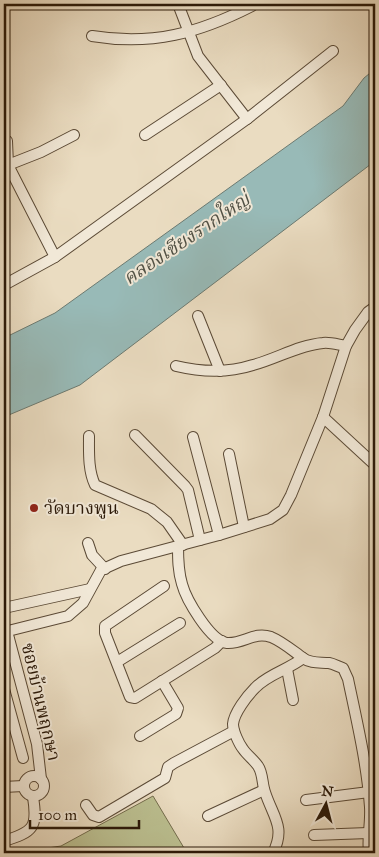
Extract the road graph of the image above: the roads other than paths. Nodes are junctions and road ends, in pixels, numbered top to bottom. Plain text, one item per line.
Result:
1 (178, 4) edge
2 (252, 6) dead end
3 (188, 32) junction
4 (92, 36) dead end
5 (334, 51) dead end
6 (222, 85) junction
7 (247, 119) junction
8 (74, 135) dead end
9 (145, 135) dead end
10 (7, 141) dead end
11 (8, 165) junction
12 (55, 257) junction
13 (4, 285) edge
14 (375, 307) edge
15 (198, 316) dead end
16 (346, 346) junction
17 (176, 366) dead end
18 (220, 371) junction
19 (323, 417) junction
20 (135, 435) dead end
21 (89, 436) dead end
22 (193, 437) dead end
23 (229, 454) dead end
24 (375, 465) edge
25 (244, 528) junction
26 (219, 535) junction
27 (200, 540) junction
28 (88, 543) dead end
29 (181, 545) junction
30 (105, 569) junction
31 (164, 586) dead end
32 (90, 589) junction
33 (4, 608) edge
34 (180, 623) dead end
35 (6, 632) edge
36 (222, 641) junction
37 (303, 658) junction
38 (117, 662) junction
39 (287, 669) junction
40 (162, 680) junction
41 (4, 689) edge
42 (293, 700) dead end
43 (8, 724) edge
44 (234, 731) junction
45 (140, 736) dead end
46 (22, 758) dead end
47 (41, 780) junction
48 (24, 786) junction
49 (4, 788) edge
50 (264, 790) junction
51 (369, 792) junction
52 (33, 796) junction
53 (306, 800) dead end
54 (86, 806) dead end
55 (208, 816) dead end
56 (368, 833) junction
57 (314, 835) dead end
58 (4, 841) edge
59 (273, 853) edge
60 (369, 853) edge

1 - 3 street
2 - 3 street
3 - 4 street
3 - 6 street
5 - 7 street
6 - 7 street
6 - 9 street
7 - 12 street
8 - 11 street
10 - 11 street
11 - 12 street
12 - 13 street
14 - 16 street
15 - 18 street
16 - 18 street
16 - 19 street
17 - 18 street
19 - 24 street
19 - 25 street
20 - 27 street
21 - 29 street
22 - 26 street
23 - 25 street
25 - 26 street
26 - 27 street
27 - 29 street
28 - 30 street
29 - 30 street
29 - 36 street
30 - 32 street
31 - 38 street
32 - 33 street
32 - 35 street
34 - 38 street
35 - 47 street, ซอยบ้านพฤกษา
36 - 37 street
36 - 40 street
37 - 39 street
37 - 51 street
38 - 40 street
39 - 42 street
39 - 44 street
40 - 45 street
41 - 43 street
43 - 46 street
44 - 50 street
44 - 54 street
47 - 48 street, ซอยบ้านพฤกษา
47 - 52 street, ซอยบ้านพฤกษา
48 - 49 street
48 - 52 street
50 - 55 street
50 - 59 street
51 - 53 street
51 - 56 street
52 - 58 street, ซอยบ้านพฤกษา
56 - 57 street
56 - 60 street

